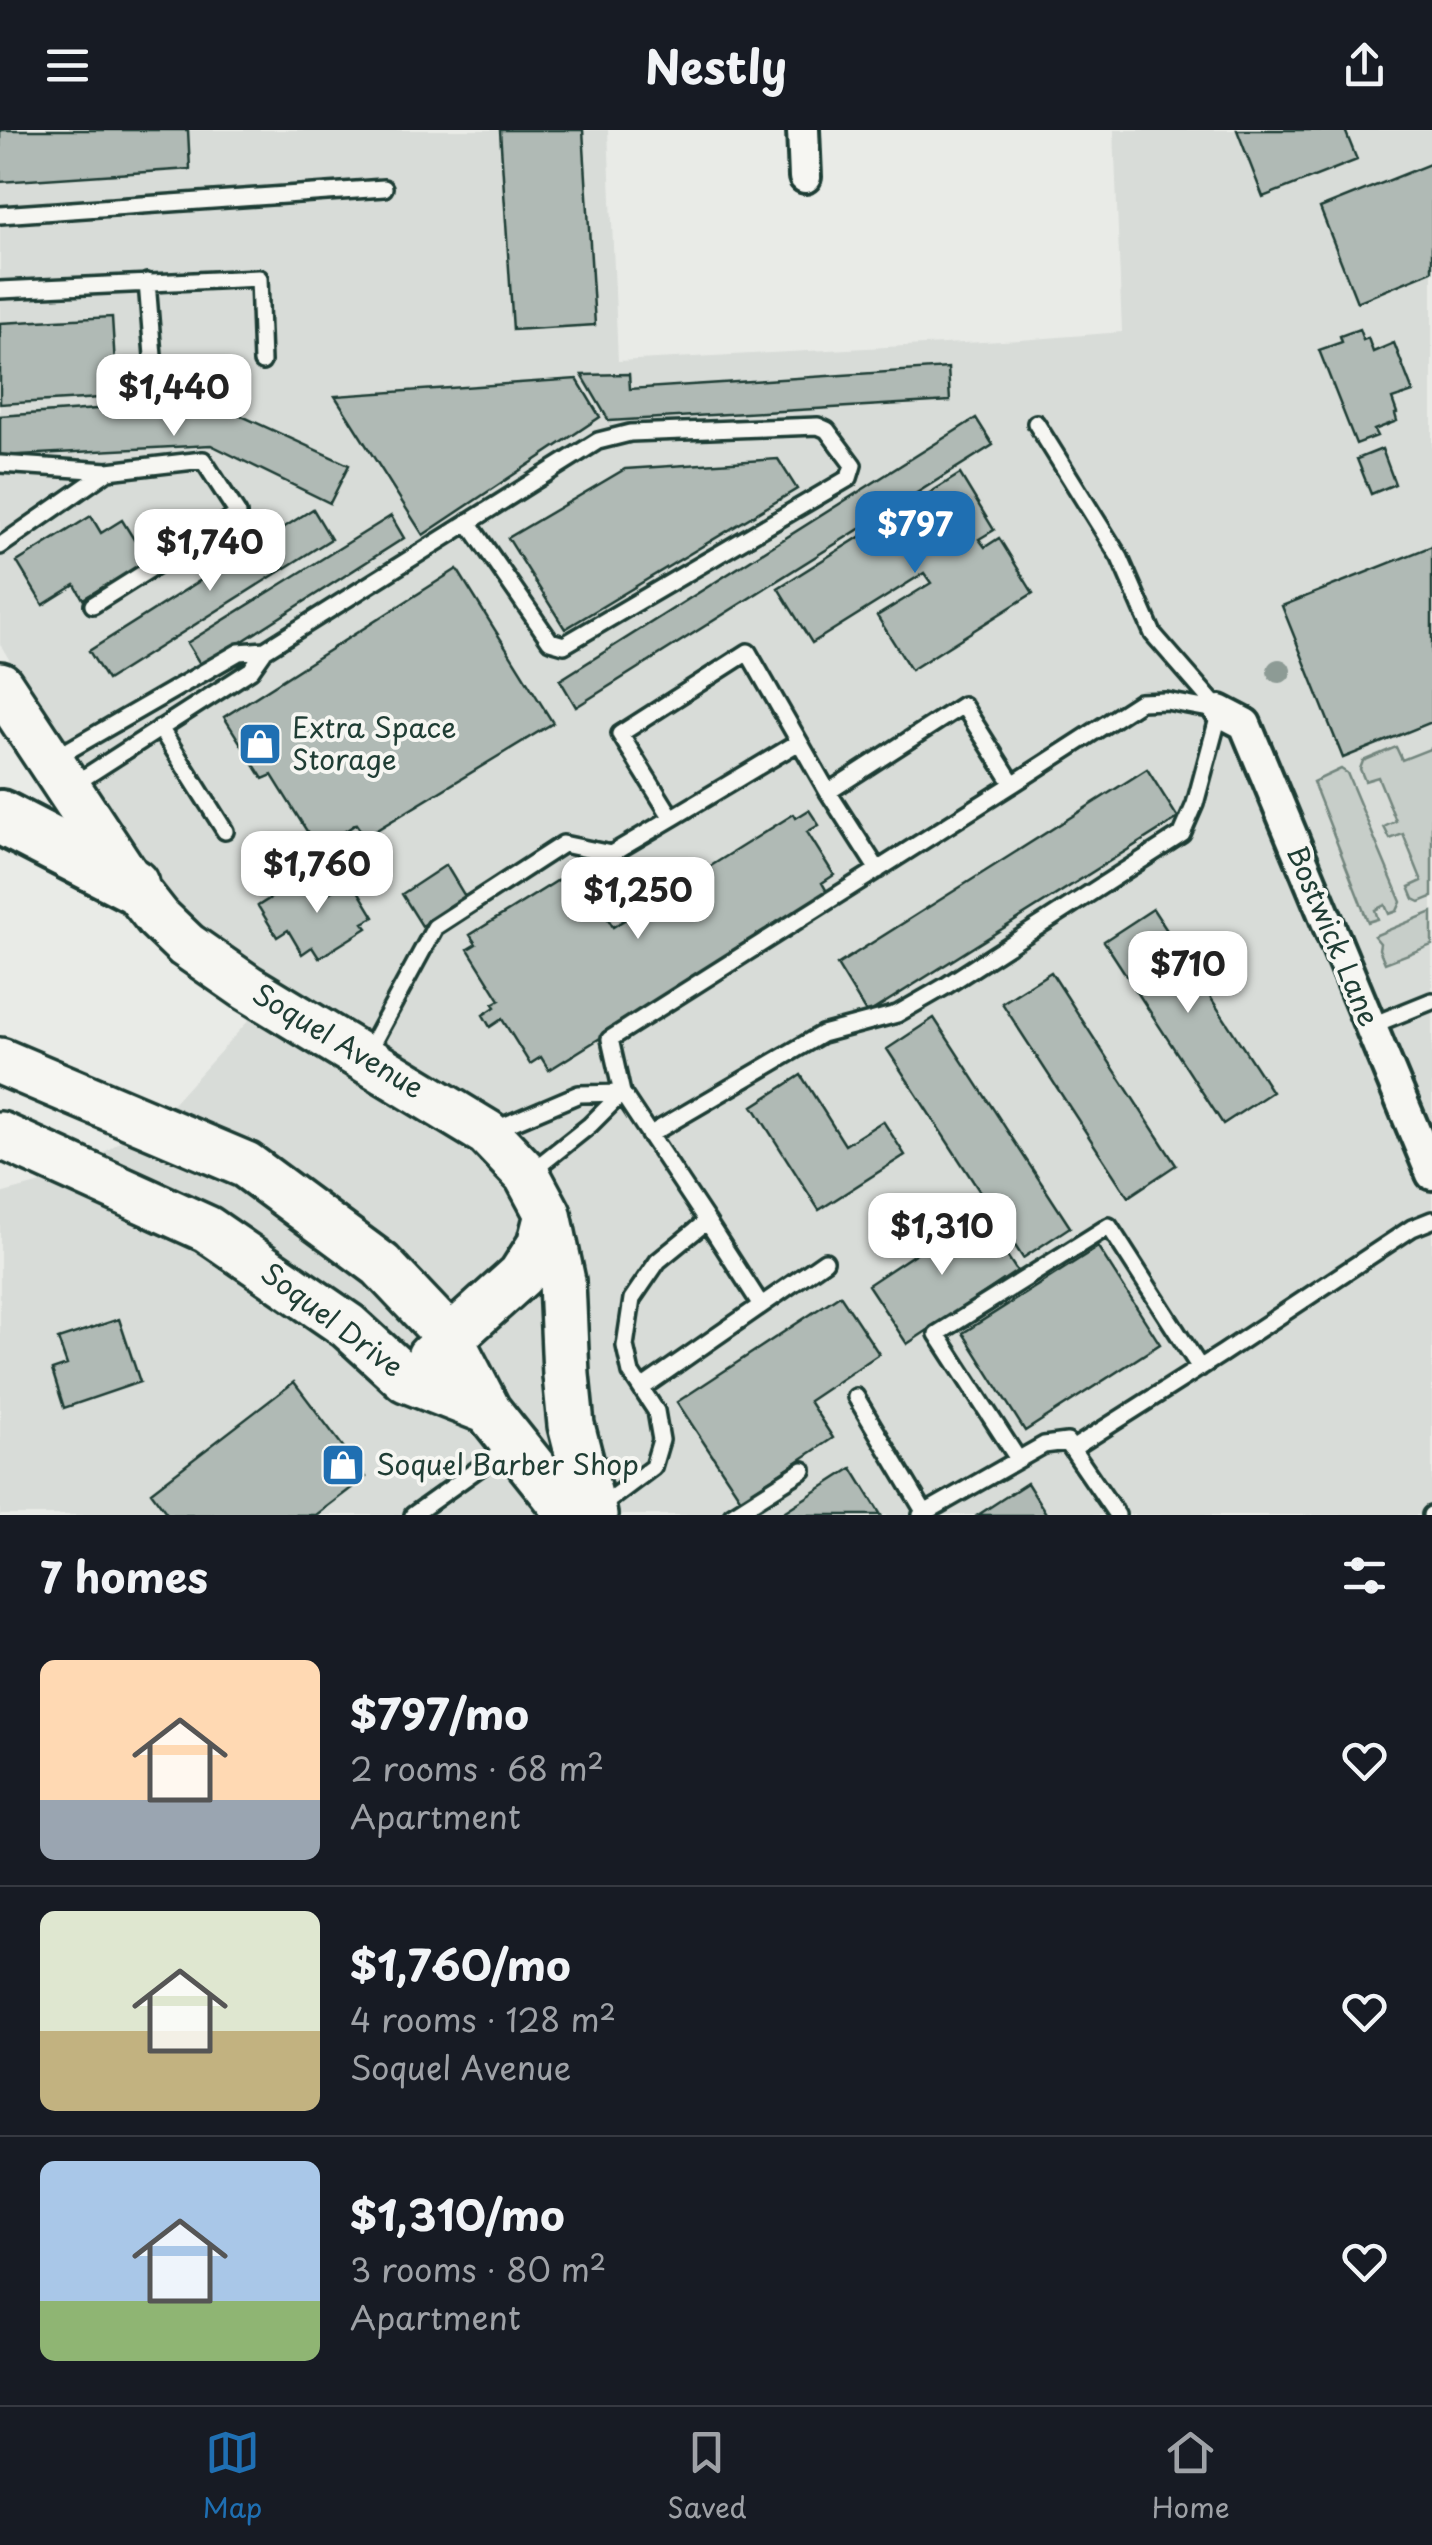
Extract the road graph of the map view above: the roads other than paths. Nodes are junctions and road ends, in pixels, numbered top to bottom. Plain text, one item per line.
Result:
1 (803, 130) edge
2 (805, 177) dead end
3 (384, 188) dead end
4 (0, 216) edge
5 (147, 282) junction
6 (0, 290) edge
7 (262, 362) dead end
8 (154, 368) dead end
9 (1036, 423) dead end
10 (0, 464) edge
11 (108, 471) junction
12 (468, 522) junction
13 (0, 546) edge
14 (93, 605) dead end
15 (265, 650) junction
16 (0, 685) edge
17 (1220, 711) junction
18 (160, 728) junction
19 (799, 742) junction
20 (59, 774) junction
21 (1013, 784) junction
22 (828, 792) junction
23 (0, 817) edge
24 (672, 818) junction
25 (225, 831) dead end
26 (878, 870) junction
27 (132, 885) junction
28 (1432, 1002) edge
29 (1370, 1026) junction
30 (366, 1057) junction
31 (0, 1061) edge
32 (622, 1093) junction
33 (487, 1132) junction
34 (649, 1135) junction
35 (0, 1136) edge
36 (1425, 1138) edge
37 (1432, 1174) edge
38 (538, 1194) junction
39 (1432, 1220) edge
40 (707, 1222) junction
41 (825, 1261) dead end
42 (762, 1305) junction
43 (450, 1338) junction
44 (1200, 1368) junction
45 (406, 1379) junction
46 (642, 1388) junction
47 (856, 1397) dead end
48 (501, 1428) junction
49 (1072, 1449) junction
50 (1018, 1459) junction
51 (803, 1470) dead end
52 (586, 1514) edge
53 (923, 1514) edge
54 (413, 1515) edge
55 (732, 1515) edge
56 (1117, 1515) edge

1 - 2 street
3 - 4 lane
5 - 6 lane
5 - 7 lane
5 - 8 lane
9 - 17 lane
10 - 11 lane
11 - 13 lane
11 - 14 lane
12 - 12 lane
12 - 15 lane
15 - 18 lane
15 - 20 lane
16 - 20 main road, Soquel Avenue
17 - 21 lane
17 - 29 street, Bostwick Lane
17 - 34 lane
18 - 20 lane
18 - 25 lane
19 - 22 lane
19 - 24 lane
19 - 24 lane
20 - 27 main road, Soquel Avenue
21 - 22 lane
21 - 26 lane
22 - 26 lane
23 - 27 highway
24 - 30 lane
26 - 32 lane
27 - 30 main road, Soquel Avenue
28 - 29 lane
29 - 36 street, Bostwick Lane
30 - 33 main road, Soquel Avenue
31 - 43 main road
32 - 33 lane
32 - 34 lane
32 - 38 lane
33 - 38 main road, Soquel Avenue
34 - 40 lane
35 - 45 main road, Soquel Drive
36 - 37 street, Bostwick Lane
38 - 43 main road
38 - 52 main road
39 - 44 lane
40 - 42 lane
40 - 46 lane
41 - 42 lane
42 - 46 lane
43 - 45 main road
43 - 48 main road
44 - 49 lane
44 - 50 lane
45 - 48 main road, Soquel Drive
46 - 52 lane
47 - 53 lane
48 - 52 main road
48 - 54 lane
49 - 50 lane
49 - 56 lane
50 - 53 lane
51 - 55 lane

